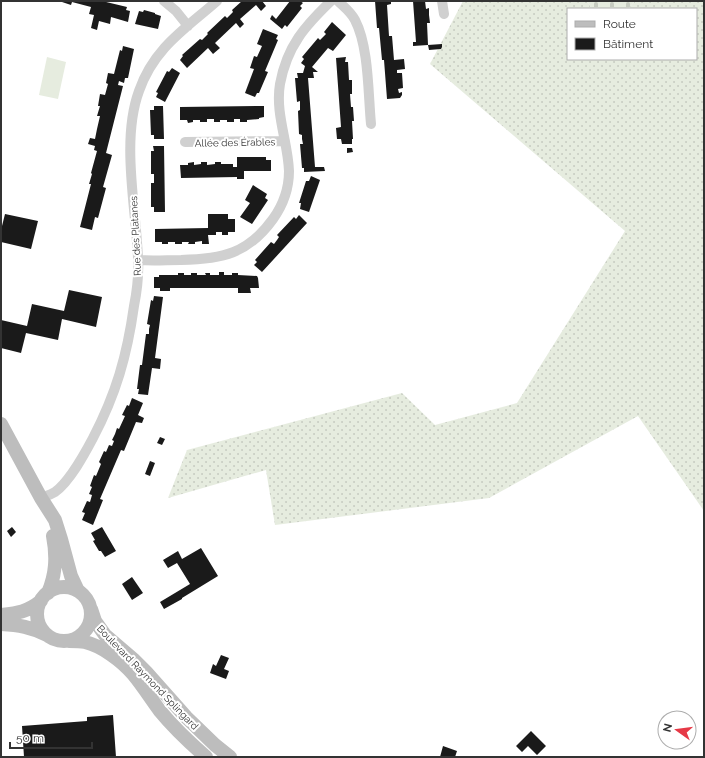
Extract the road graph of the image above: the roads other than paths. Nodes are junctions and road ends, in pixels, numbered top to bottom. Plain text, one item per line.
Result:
1 (164, 1) edge
2 (217, 1) edge
3 (332, 1) edge
4 (338, 1) edge
5 (442, 1) edge
6 (444, 14) dead end
7 (188, 26) junction
8 (371, 124) dead end
9 (285, 141) junction
10 (185, 142) dead end
11 (138, 260) junction
12 (1, 424) edge
13 (41, 498) junction
14 (78, 591) junction
15 (45, 597) junction
16 (91, 609) junction
17 (1, 615) edge
18 (1, 624) edge
19 (47, 635) junction
20 (70, 641) junction
21 (206, 757) edge
22 (230, 757) edge

1 - 7 street
2 - 7 street, Rue des Platanes
3 - 9 street
4 - 8 street
5 - 6 street
7 - 11 street, Rue des Platanes
9 - 10 street, Allée des Érables
9 - 11 street
11 - 13 street, Rue des Platanes
12 - 13 main road
13 - 14 main road
13 - 15 main road
14 - 15 main road
14 - 16 main road
15 - 17 main road
15 - 19 main road
16 - 20 main road
16 - 22 main road, Boulevard Raymond Splingard
18 - 19 main road
19 - 20 main road
20 - 21 main road, Boulevard Raymond Splingard

